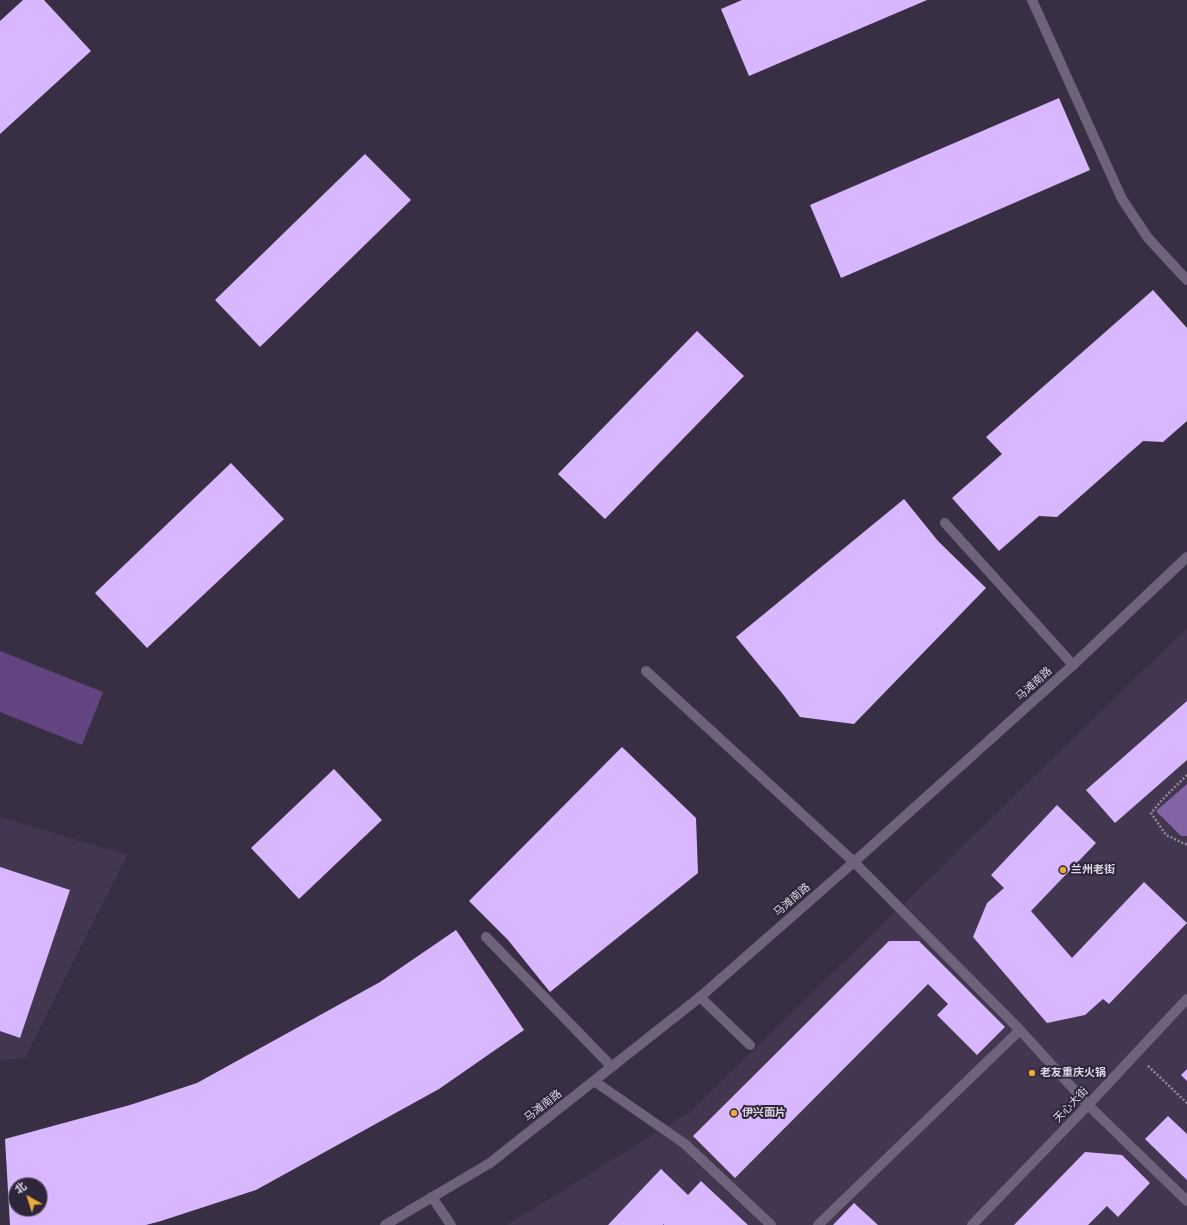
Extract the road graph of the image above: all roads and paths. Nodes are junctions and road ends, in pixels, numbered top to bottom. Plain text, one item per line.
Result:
1 (1032, 0) edge
2 (1187, 280) edge
3 (945, 523) dead end
4 (1187, 557) edge
5 (1073, 665) junction
6 (646, 671) dead end
7 (1187, 775) edge
8 (1187, 844) edge
9 (854, 862) junction
10 (486, 937) dead end
11 (700, 997) junction
12 (1187, 1000) edge
13 (1020, 1030) junction
14 (750, 1045) dead end
15 (1136, 1054) junction
16 (612, 1067) junction
17 (594, 1081) junction
18 (1187, 1103) edge
19 (1088, 1105) junction
20 (432, 1197) junction
21 (1187, 1201) edge
22 (385, 1225) edge
23 (451, 1225) edge
24 (771, 1225) edge
25 (818, 1225) edge
26 (972, 1225) edge

1 - 2 street
3 - 5 street
4 - 5 street, 马滩南路
5 - 9 street, 马滩南路
6 - 9 street
7 - 8 path
9 - 11 street, 马滩南路
9 - 13 street
10 - 16 street
11 - 14 street
11 - 16 street, 马滩南路
12 - 15 street, 天心大街
13 - 19 street
13 - 25 street
15 - 18 path
15 - 19 street, 天心大街
16 - 17 street, 马滩南路
17 - 20 street, 马滩南路
17 - 24 street
19 - 21 street
19 - 26 street, 天心大街
20 - 22 street, 马滩南路
20 - 23 street

